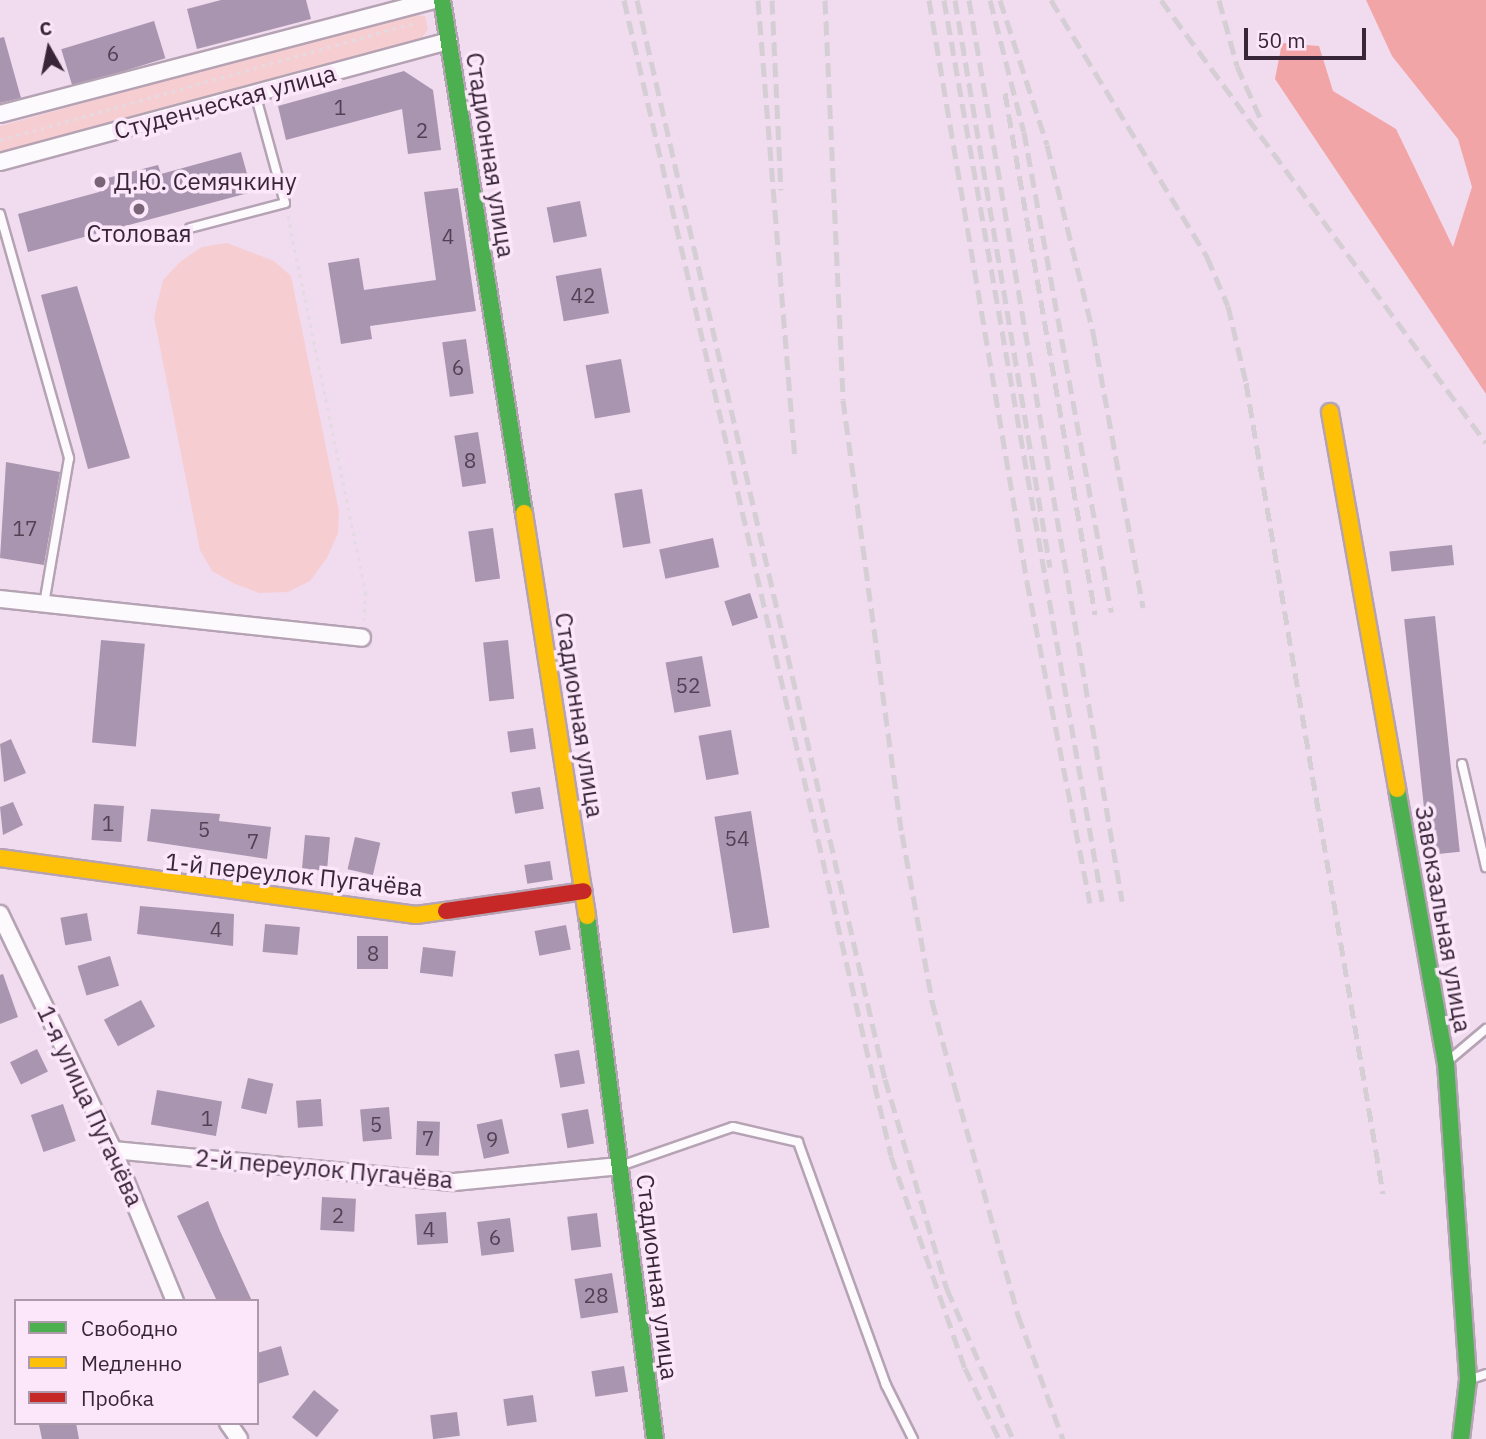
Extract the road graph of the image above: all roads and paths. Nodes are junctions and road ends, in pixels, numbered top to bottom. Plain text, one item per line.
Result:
1 (435, 0) edge
2 (442, 0) edge
3 (415, 5) junction
4 (449, 41) junction
5 (255, 93) junction
6 (0, 114) edge
7 (0, 140) edge
8 (0, 162) edge
9 (285, 203) junction
10 (0, 214) edge
11 (190, 228) dead end
12 (1330, 412) dead end
13 (0, 599) edge
14 (44, 604) junction
15 (362, 638) joint
16 (1462, 764) dead end
17 (0, 858) edge
18 (1486, 867) edge
19 (584, 891) junction
20 (0, 914) edge
21 (1486, 1029) edge
22 (1446, 1063) junction
23 (113, 1150) junction
24 (620, 1166) junction
25 (174, 1299) edge
26 (1486, 1374) edge
27 (1468, 1380) junction
28 (655, 1439) edge
29 (913, 1439) edge
30 (1461, 1439) edge

1 - 3 street, Студенческая улица
2 - 4 street, Стадионная улица
3 - 6 street, Студенческая улица
3 - 7 path
4 - 5 street, Студенческая улица
4 - 19 street, Стадионная улица
5 - 8 street, Студенческая улица
5 - 9 lane
9 - 11 lane
9 - 15 path
10 - 14 lane
12 - 22 street, Завокзальная улица
13 - 14 street
14 - 15 street
16 - 18 lane
17 - 19 street, 1-й переулок Пугачёва
19 - 24 street, Стадионная улица
20 - 23 street, 1-я улица Пугачёва
21 - 22 lane
22 - 27 street, Завокзальная улица
23 - 24 street, 2-й переулок Пугачёва
23 - 25 street, 1-я улица Пугачёва
24 - 28 street, Стадионная улица
24 - 29 lane
26 - 27 lane
27 - 30 street, Завокзальная улица

